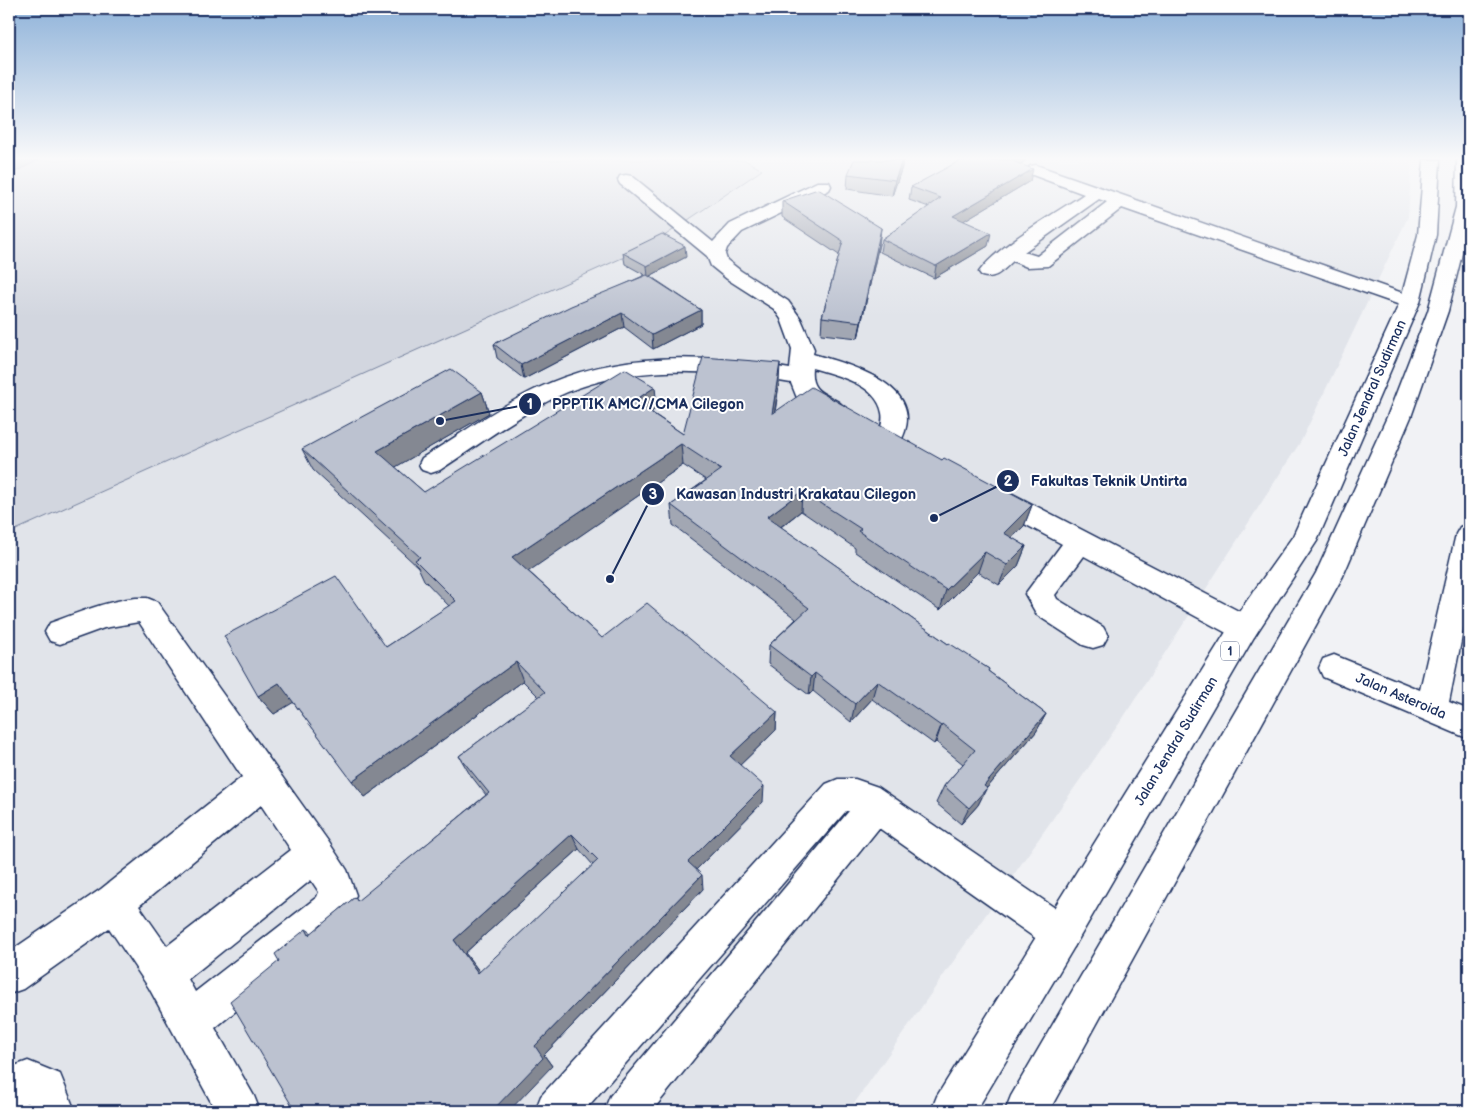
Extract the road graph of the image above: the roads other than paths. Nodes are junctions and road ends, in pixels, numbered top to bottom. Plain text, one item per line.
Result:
1 (665, 212) edge
2 (769, 212) edge
3 (1068, 212) edge
4 (1106, 212) edge
5 (1152, 212) edge
6 (1429, 212) edge
7 (1466, 212) edge
8 (1011, 252) junction
9 (716, 254) junction
10 (990, 272) dead end
11 (1410, 302) junction
12 (801, 368) junction
13 (431, 464) dead end
14 (976, 486) edge
15 (1469, 534) edge
16 (1080, 541) junction
17 (1244, 628) junction
18 (60, 632) dead end
19 (1093, 636) dead end
20 (1334, 668) dead end
21 (1432, 709) junction
22 (1469, 724) edge
23 (264, 781) junction
24 (875, 806) junction
25 (315, 854) junction
26 (114, 902) junction
27 (1061, 934) junction
28 (162, 974) junction
29 (9, 975) edge
30 (189, 1023) junction
31 (9, 1089) edge
32 (565, 1108) edge
33 (54, 1111) edge
34 (239, 1111) edge
35 (626, 1111) edge
36 (952, 1111) edge
37 (1026, 1111) edge

1 - 9 main road
2 - 9 main road
3 - 8 main road
4 - 8 main road
5 - 11 main road
6 - 11 main road, Jalan Jendral Sudirman / 1
7 - 37 main road
8 - 10 main road
9 - 12 main road
11 - 17 main road, Jalan Jendral Sudirman / 1
12 - 12 main road
12 - 13 main road
14 - 16 main road
15 - 21 main road
16 - 17 main road
16 - 19 main road
17 - 27 main road, Jalan Jendral Sudirman / 1
18 - 23 main road
20 - 21 main road, Jalan Asteroida
21 - 22 main road, Jalan Asteroida
23 - 25 main road
23 - 26 main road
24 - 27 main road
24 - 32 main road
24 - 35 main road
25 - 28 main road
25 - 30 main road
26 - 28 main road
26 - 29 main road
27 - 36 main road, Jalan Jendral Sudirman / 1
28 - 30 main road
30 - 34 main road
31 - 33 main road

